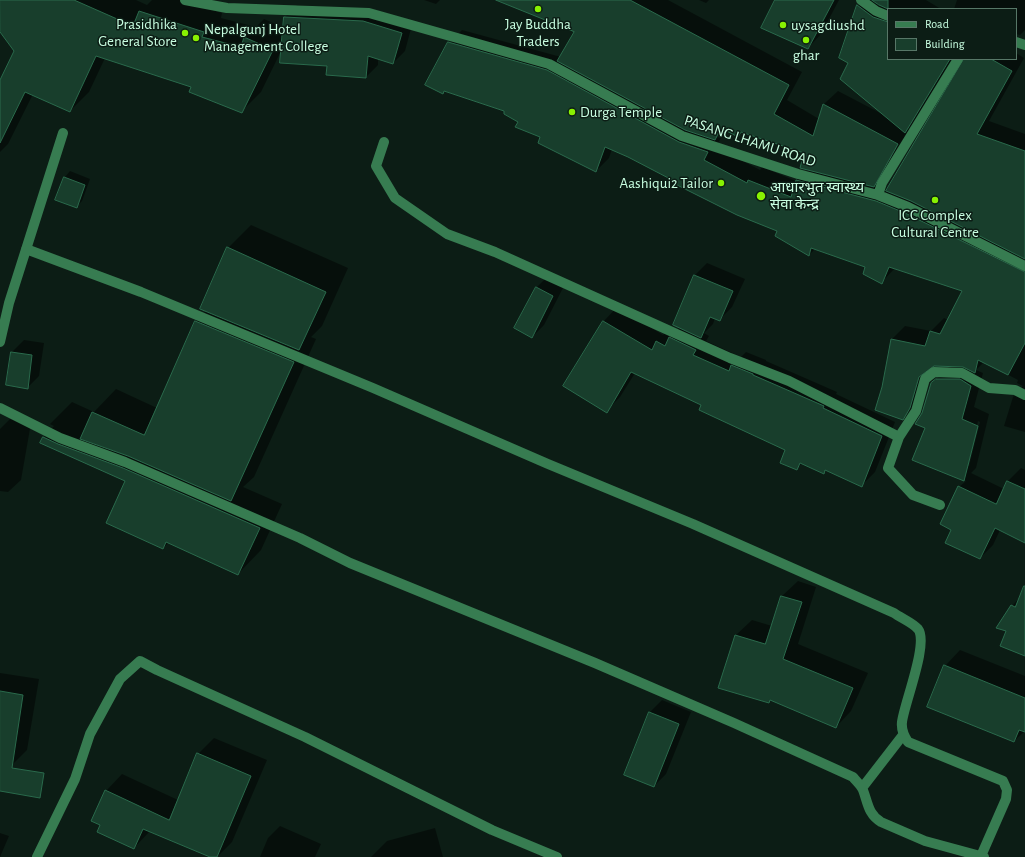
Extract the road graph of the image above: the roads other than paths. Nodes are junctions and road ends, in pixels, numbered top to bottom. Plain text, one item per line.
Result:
1 (185, 0) edge
2 (862, 0) edge
3 (887, 16) edge
4 (957, 60) edge
5 (63, 133) dead end
6 (384, 142) dead end
7 (878, 195) junction
8 (26, 249) junction
9 (1025, 266) edge
10 (0, 342) edge
11 (1025, 396) edge
12 (0, 408) edge
13 (899, 437) junction
14 (940, 505) dead end
15 (903, 735) junction
16 (862, 788) junction
17 (983, 856) edge
18 (37, 857) edge
19 (556, 857) edge

1 - 7 street, PASANG LHAMU ROAD
2 - 3 street
4 - 7 street
5 - 8 street
6 - 13 street
7 - 9 street, PASANG LHAMU ROAD
8 - 10 street
8 - 15 street
11 - 13 street
12 - 16 street
13 - 14 street
15 - 16 street
15 - 17 street
16 - 17 street
18 - 19 street

